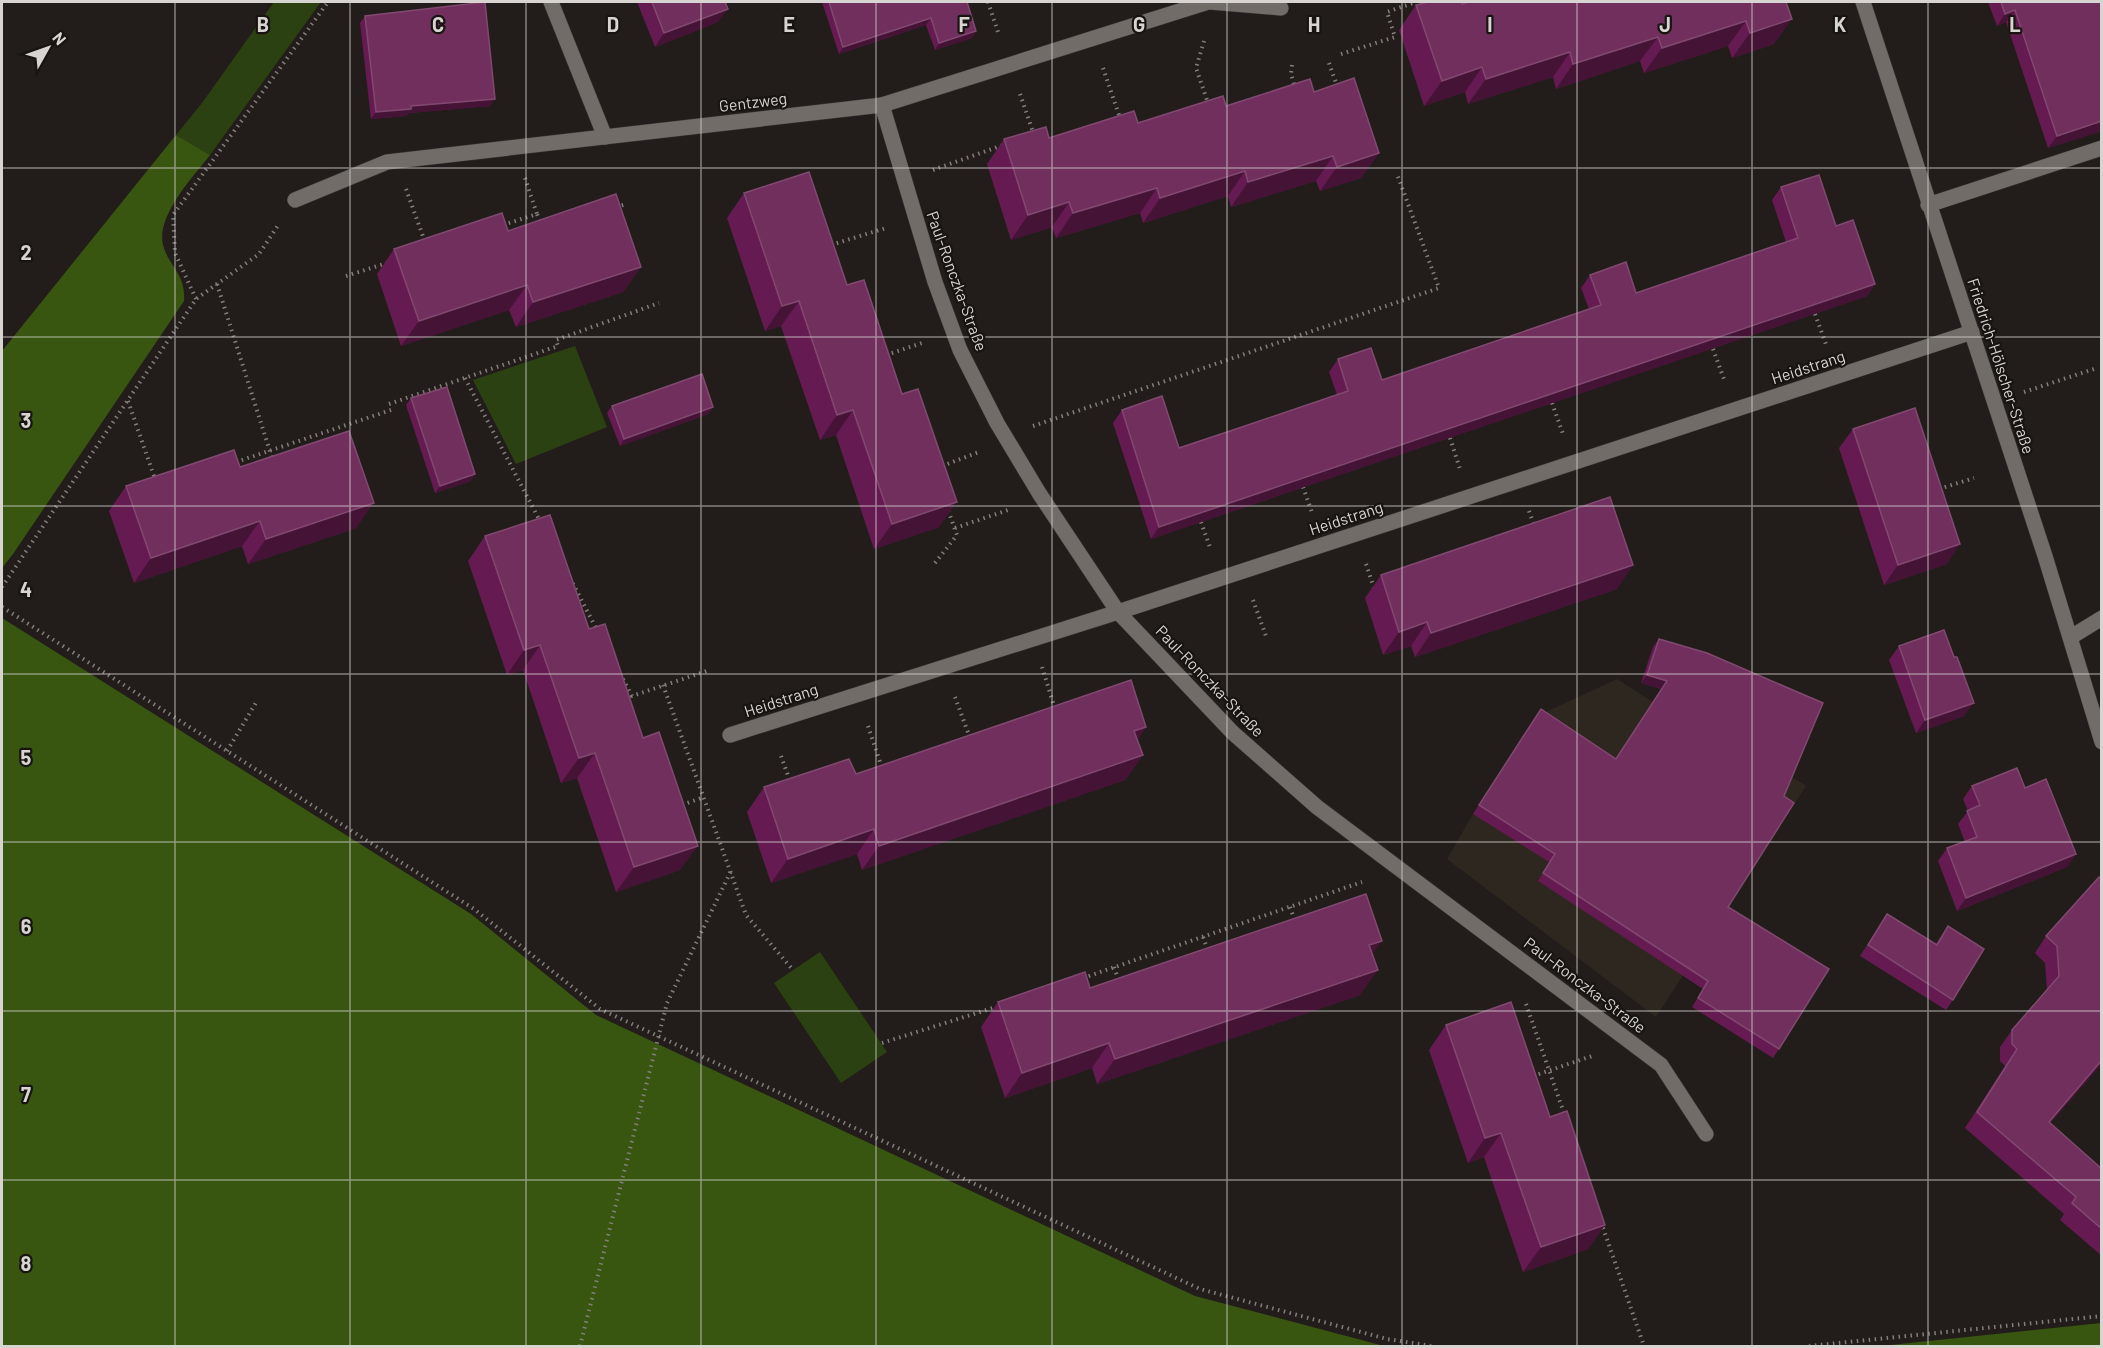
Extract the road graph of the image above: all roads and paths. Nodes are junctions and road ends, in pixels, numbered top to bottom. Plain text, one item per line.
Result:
1 (328, 2) edge
2 (551, 2) edge
3 (1209, 2) edge
4 (1416, 2) edge
5 (1863, 2) edge
6 (1281, 8) dead end
7 (1204, 41) dead end
8 (1341, 54) dead end
9 (1329, 63) dead end
10 (1102, 65) dead end
11 (1292, 65) dead end
12 (1328, 89) edge
13 (1019, 90) dead end
14 (1297, 91) edge
15 (882, 105) junction
16 (1210, 108) edge
17 (1122, 125) edge
18 (1034, 134) junction
19 (605, 137) junction
20 (1023, 138) edge
21 (1013, 142) edge
22 (1036, 143) edge
23 (2102, 148) edge
24 (930, 171) dead end
25 (1397, 174) dead end
26 (524, 177) dead end
27 (403, 180) dead end
28 (295, 200) joint
29 (627, 204) dead end
30 (1928, 205) junction
31 (606, 211) edge
32 (537, 214) junction
33 (493, 228) edge
34 (886, 228) dead end
35 (544, 232) edge
36 (821, 248) edge
37 (427, 250) edge
38 (397, 260) edge
39 (346, 276) dead end
40 (217, 284) junction
41 (196, 299) junction
42 (659, 303) dead end
43 (1815, 314) edge
44 (1972, 332) junction
45 (926, 341) dead end
46 (1713, 348) edge
47 (1828, 351) dead end
48 (876, 359) edge
49 (2097, 368) dead end
50 (465, 378) junction
51 (1726, 386) dead end
52 (2024, 392) dead end
53 (128, 400) junction
54 (1552, 403) edge
55 (389, 404) dead end
56 (391, 410) dead end
57 (1030, 427) dead end
58 (1450, 438) edge
59 (1565, 441) dead end
60 (269, 451) junction
61 (982, 451) dead end
62 (273, 462) edge
63 (225, 466) edge
64 (933, 470) edge
65 (1463, 476) dead end
66 (1974, 478) dead end
67 (1303, 487) edge
68 (159, 488) edge
69 (1934, 491) edge
70 (1527, 504) dead end
71 (1016, 508) dead end
72 (948, 509) edge
73 (1313, 516) dead end
74 (543, 527) edge
75 (955, 528) junction
76 (1536, 530) edge
77 (1364, 558) dead end
78 (935, 564) dead end
79 (565, 568) edge
80 (2, 587) edge
81 (576, 589) junction
82 (568, 592) edge
83 (1376, 594) dead end
84 (2, 607) edge
85 (1118, 612) junction
86 (2102, 618) edge
87 (601, 637) edge
88 (2072, 638) junction
89 (1041, 664) dead end
90 (710, 670) dead end
91 (621, 676) edge
92 (663, 685) junction
93 (954, 695) dead end
94 (632, 696) junction
95 (623, 698) edge
96 (257, 701) dead end
97 (1057, 712) edge
98 (868, 726) dead end
99 (730, 735) dead end
100 (2102, 742) edge
101 (972, 743) edge
102 (227, 751) junction
103 (782, 756) dead end
104 (884, 773) edge
105 (792, 786) edge
106 (704, 797) junction
107 (672, 809) edge
108 (731, 871) junction
109 (1372, 879) dead end
110 (1290, 907) junction
111 (1297, 926) edge
112 (1203, 937) junction
113 (1210, 956) edge
114 (1114, 967) junction
115 (793, 970) dead end
116 (1081, 978) edge
117 (1121, 986) edge
118 (1526, 1002) dead end
119 (1005, 1004) edge
120 (657, 1036) junction
121 (882, 1043) dead end
122 (1604, 1052) dead end
123 (1549, 1070) junction
124 (1531, 1077) edge
125 (1569, 1127) edge
126 (1706, 1134) dead end
127 (1599, 1216) edge
128 (2102, 1316) edge
129 (580, 1347) edge
130 (1432, 1347) edge
131 (1644, 1347) edge
132 (1809, 1347) edge

1 - 41 path
2 - 19 street
3 - 6 street, Gentzweg
3 - 15 street, Gentzweg
4 - 8 path
5 - 30 street, Friedrich-Hölscher-Straße
7 - 16 path
9 - 12 path
10 - 17 path
11 - 14 path
13 - 18 path
15 - 19 street, Gentzweg
15 - 85 street, Paul-Ronczka-Straße
18 - 20 path
18 - 22 path
19 - 28 street, Gentzweg
21 - 24 path
23 - 30 street
25 - 57 path
26 - 32 path
27 - 37 path
28 - 40 path
29 - 31 path
30 - 44 street, Friedrich-Hölscher-Straße
32 - 33 path
32 - 35 path
34 - 36 path
38 - 39 path
40 - 41 path
40 - 60 path
41 - 53 path
42 - 50 path
43 - 47 path
44 - 85 street, Heidstrang
44 - 88 street, Friedrich-Hölscher-Straße
45 - 48 path
46 - 51 path
49 - 52 path
50 - 55 path
50 - 74 path
53 - 68 path
53 - 80 path
54 - 59 path
56 - 60 path
58 - 65 path
60 - 62 path
60 - 63 path
61 - 64 path
66 - 69 path
67 - 73 path
70 - 76 path
71 - 75 path
72 - 75 path
75 - 78 path
77 - 83 path
79 - 81 path
81 - 82 path
81 - 87 path
84 - 102 path
85 - 99 street, Heidstrang
85 - 126 street, Paul-Ronczka-Straße
86 - 88 street
88 - 100 street, Friedrich-Hölscher-Straße
89 - 97 path
90 - 92 path
91 - 94 path
92 - 94 path
92 - 106 path
93 - 101 path
94 - 95 path
96 - 102 path
98 - 104 path
102 - 120 path
103 - 105 path
106 - 107 path
106 - 108 path
108 - 115 path
108 - 120 path
109 - 110 path
110 - 111 path
110 - 112 path
112 - 113 path
112 - 114 path
114 - 116 path
114 - 117 path
118 - 123 path
119 - 121 path
120 - 129 path
120 - 130 path
122 - 123 path
123 - 124 path
123 - 125 path
127 - 131 path
128 - 132 path

